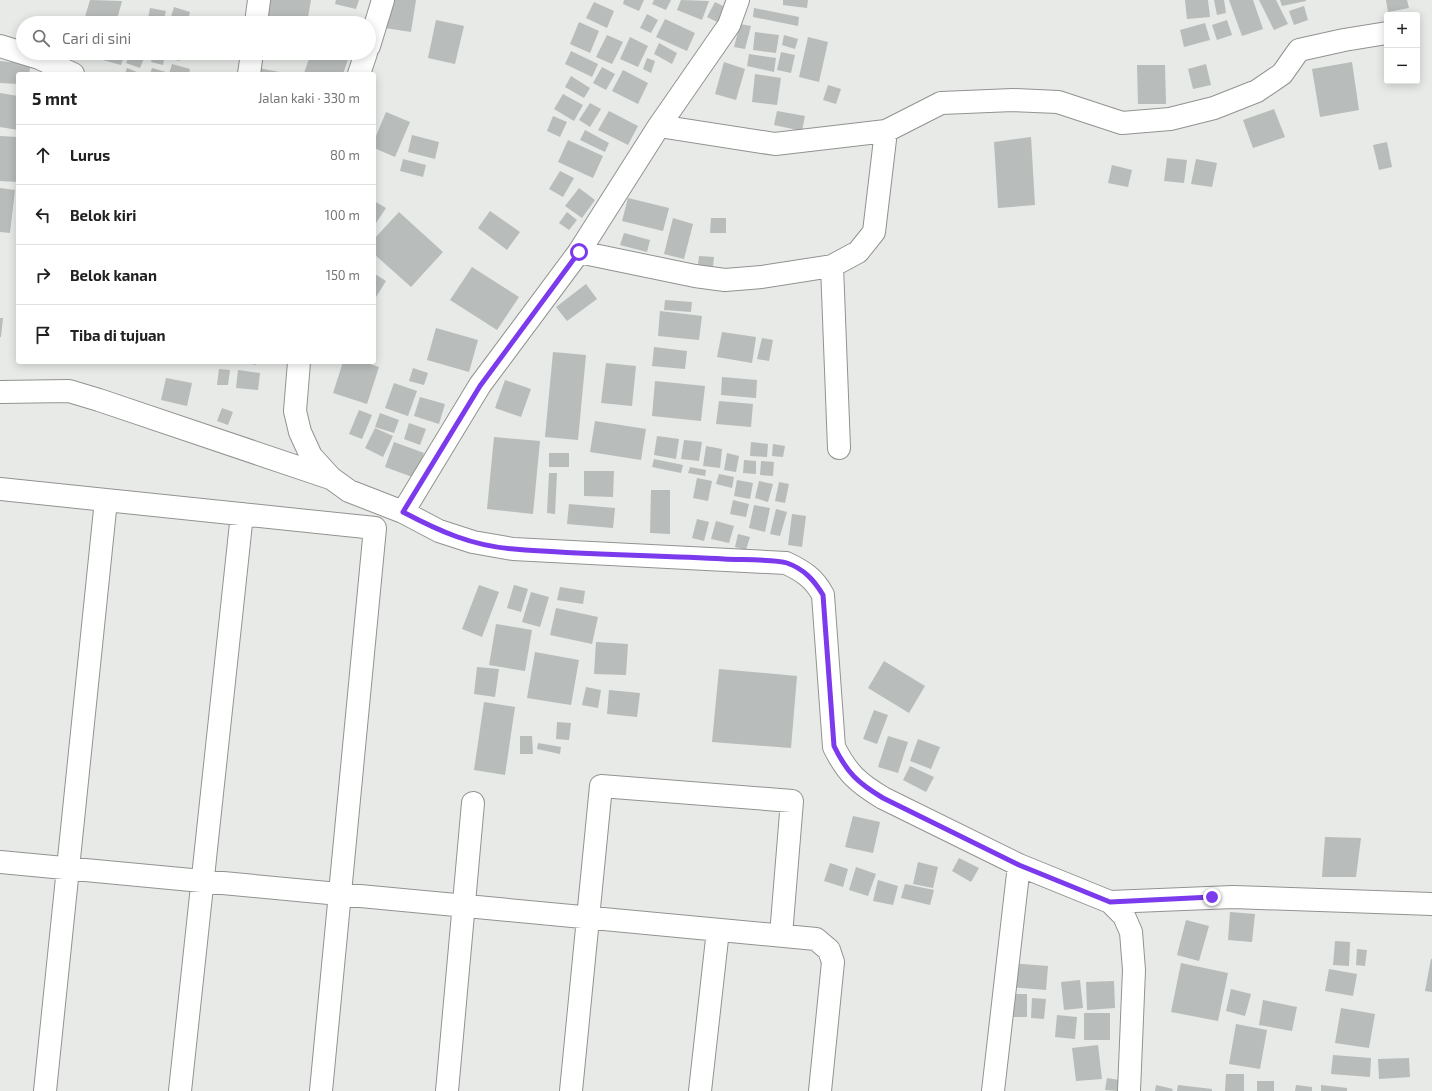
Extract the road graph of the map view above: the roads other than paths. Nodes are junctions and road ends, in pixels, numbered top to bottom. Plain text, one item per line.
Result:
1 (259, 0) edge
2 (383, 0) edge
3 (738, 0) edge
4 (257, 16) edge
5 (376, 23) edge
6 (1384, 33) edge
7 (0, 46) edge
8 (16, 51) edge
9 (43, 60) edge
10 (251, 60) edge
11 (364, 60) edge
12 (69, 72) edge
13 (249, 72) edge
14 (360, 72) edge
15 (659, 126) junction
16 (886, 131) junction
17 (579, 252) junction
18 (832, 266) junction
19 (299, 364) edge
20 (0, 392) edge
21 (839, 448) dead end
22 (331, 478) junction
23 (0, 488) edge
24 (106, 500) junction
25 (403, 512) junction
26 (242, 514) junction
27 (473, 803) dead end
28 (0, 862) edge
29 (1019, 865) junction
30 (69, 868) junction
31 (202, 881) junction
32 (340, 894) junction
33 (1110, 902) junction
34 (1432, 904) edge
35 (464, 905) junction
36 (587, 917) junction
37 (718, 930) junction
38 (781, 935) junction
39 (45, 1091) edge
40 (180, 1091) edge
41 (321, 1091) edge
42 (447, 1091) edge
43 (571, 1091) edge
44 (700, 1091) edge
45 (820, 1091) edge
46 (993, 1091) edge
47 (1129, 1091) edge

1 - 4 street
2 - 5 street
3 - 15 street
6 - 16 street
7 - 8 street
9 - 12 street
10 - 13 street
11 - 14 street
15 - 16 street
15 - 17 street
16 - 18 street
17 - 18 street
17 - 25 street
18 - 21 street
19 - 22 street
20 - 22 street
22 - 25 street
23 - 24 street
24 - 26 street
24 - 30 street
25 - 29 street
26 - 31 street
26 - 32 street
27 - 35 street
28 - 30 street
29 - 33 street
29 - 46 street
30 - 31 street
30 - 39 street
31 - 32 street
31 - 40 street
32 - 35 street
32 - 41 street
33 - 34 street
33 - 47 street
35 - 36 street
35 - 42 street
36 - 37 street
36 - 38 street
36 - 43 street
37 - 38 street
37 - 44 street
38 - 45 street

